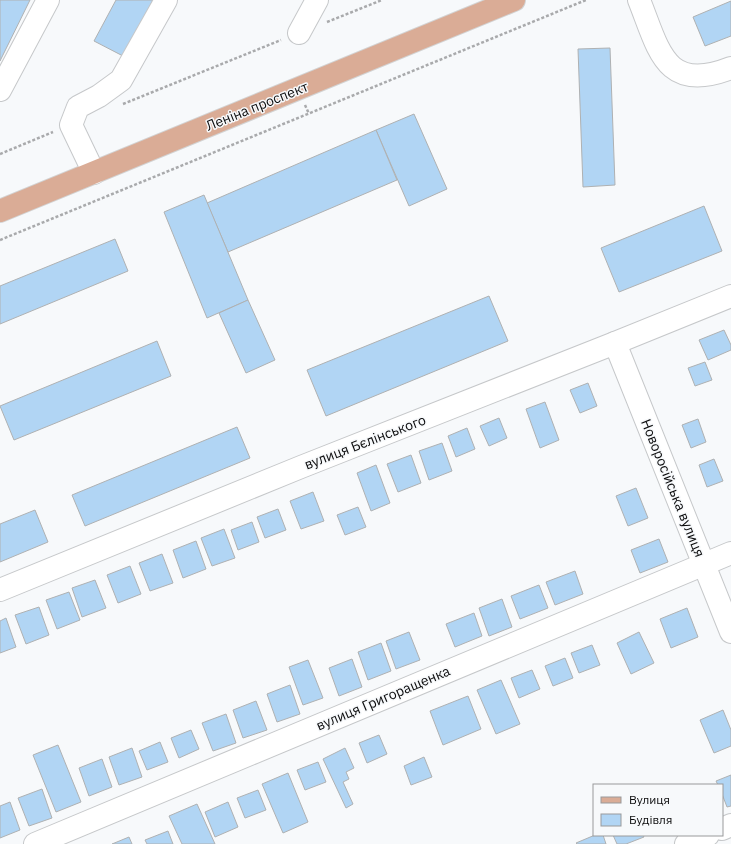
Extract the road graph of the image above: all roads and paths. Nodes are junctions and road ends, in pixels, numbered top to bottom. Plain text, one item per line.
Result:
1 (48, 0) edge
2 (166, 0) edge
3 (316, 0) edge
4 (382, 0) edge
5 (514, 0) edge
6 (586, 0) edge
7 (639, 0) edge
8 (299, 33) junction
9 (731, 68) edge
10 (0, 90) edge
11 (120, 105) dead end
12 (71, 125) junction
13 (0, 154) edge
14 (94, 173) junction
15 (0, 211) edge
16 (0, 240) edge
17 (731, 296) edge
18 (615, 344) junction
19 (731, 553) edge
20 (704, 564) junction
21 (0, 590) edge
22 (731, 632) edge
23 (706, 836) edge
24 (35, 844) edge
25 (686, 844) edge

1 - 10 street
2 - 12 street
3 - 8 street
4 - 8 path
5 - 14 main road, Леніна проспект
6 - 16 path
7 - 9 street
8 - 11 path
12 - 13 path
12 - 14 street
14 - 15 main road, Леніна проспект
17 - 18 street, вулиця Бєлінського
18 - 20 street, Новоросійська вулиця
18 - 21 street, вулиця Бєлінського
19 - 20 street, вулиця Григоращенка
20 - 22 street, Новоросійська вулиця
20 - 24 street, вулиця Григоращенка
23 - 25 street

